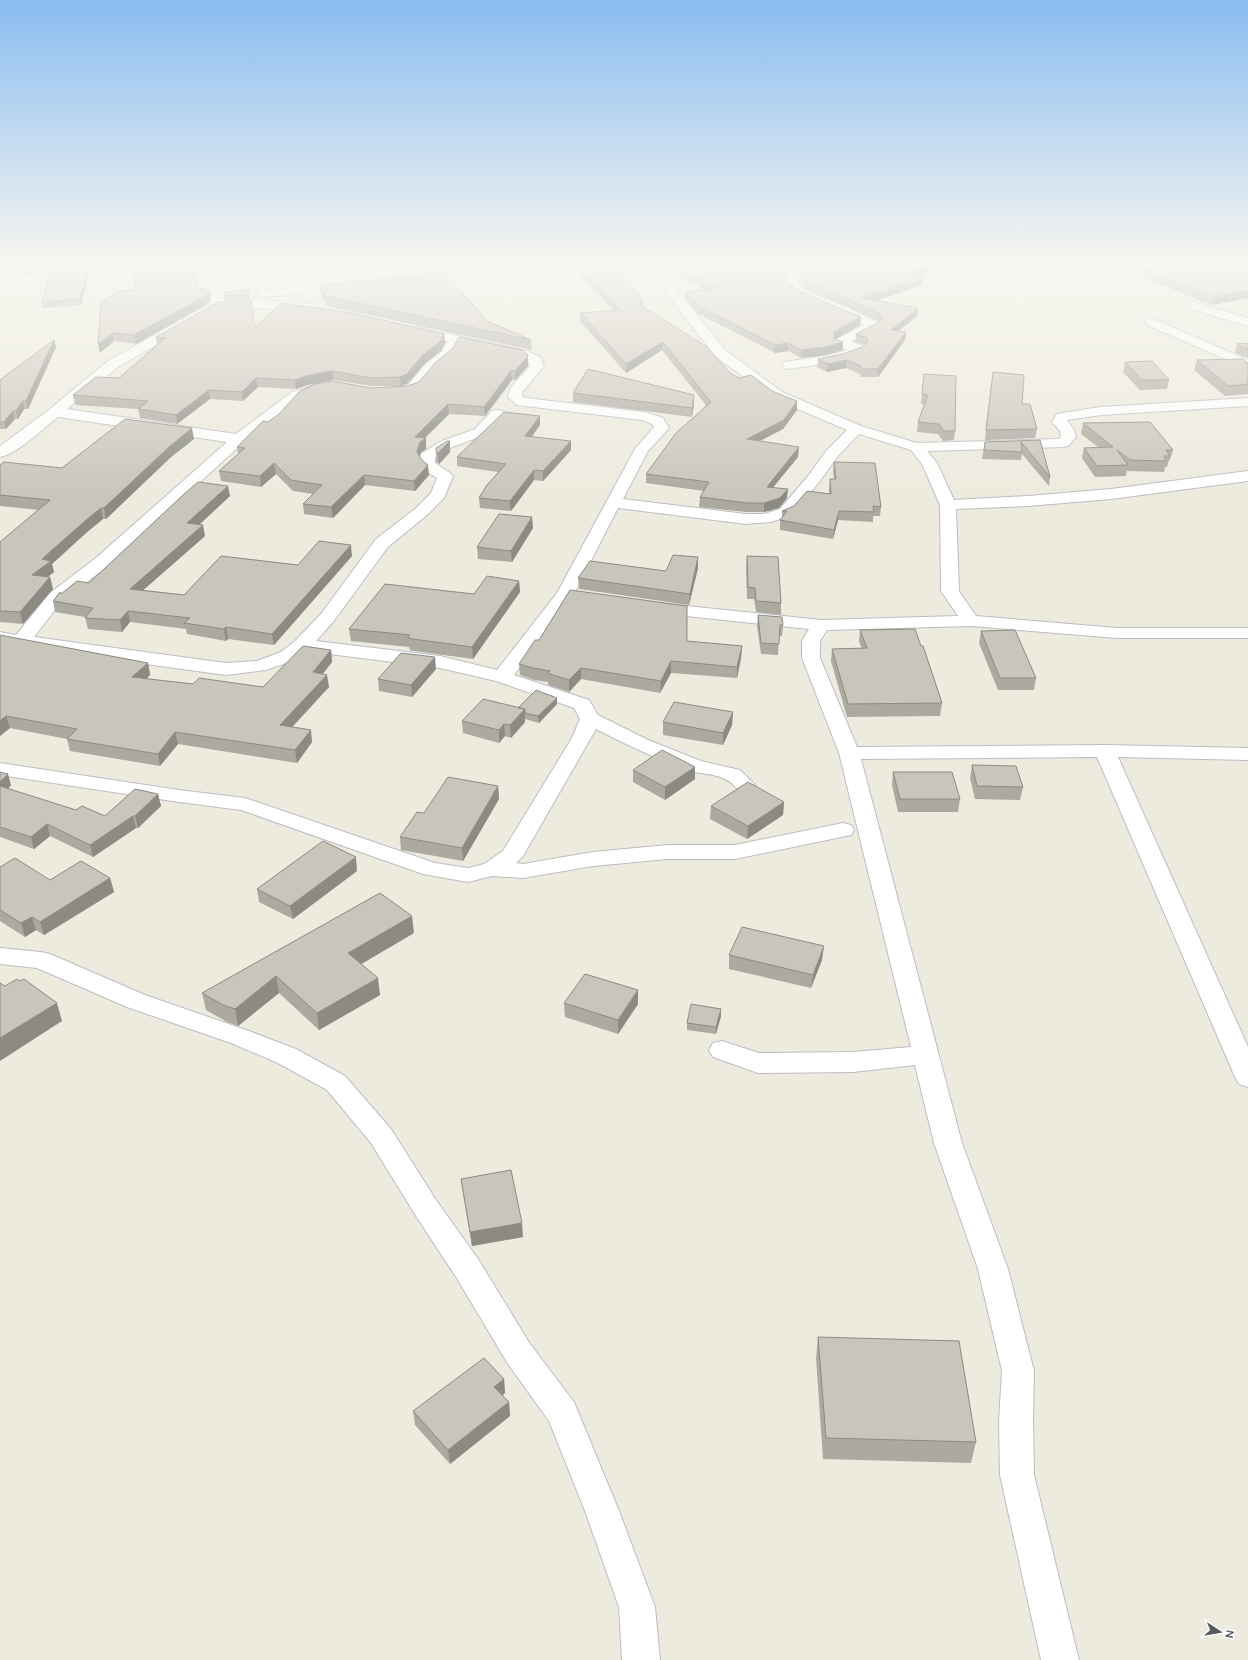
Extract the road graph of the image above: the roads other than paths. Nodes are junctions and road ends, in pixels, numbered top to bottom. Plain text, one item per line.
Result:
1 (149, 341) edge
2 (454, 341) edge
3 (466, 341) edge
4 (710, 341) edge
5 (843, 341) edge
6 (1196, 341) edge
7 (1240, 346) edge
8 (1218, 351) junction
9 (789, 364) dead end
10 (1248, 365) edge
11 (333, 385) edge
12 (379, 392) edge
13 (1248, 402) edge
14 (55, 412) junction
15 (497, 414) dead end
16 (856, 429) junction
17 (240, 439) junction
18 (916, 447) junction
19 (0, 453) edge
20 (1248, 476) edge
21 (614, 503) junction
22 (948, 505) junction
23 (640, 605) edge
24 (970, 621) junction
25 (821, 625) junction
26 (1248, 633) edge
27 (0, 638) edge
28 (21, 641) junction
29 (302, 645) junction
30 (502, 676) junction
31 (590, 719) junction
32 (1106, 751) junction
33 (849, 753) junction
34 (1248, 754) edge
35 (0, 769) edge
36 (744, 785) edge
37 (843, 830) dead end
38 (492, 869) junction
39 (0, 956) edge
40 (722, 1050) dead end
41 (926, 1055) junction
42 (1248, 1077) edge
43 (641, 1660) edge
44 (1060, 1660) edge

1 - 14 street
2 - 12 street
3 - 21 street
4 - 16 street
5 - 9 street
6 - 8 street
7 - 8 street
8 - 10 street
11 - 17 street
13 - 18 street
14 - 17 street
14 - 19 street
15 - 29 street
16 - 18 street
16 - 21 street
17 - 28 street
18 - 22 street
20 - 22 street
21 - 30 street
22 - 24 street
23 - 25 street
24 - 25 street
24 - 26 street
25 - 33 street
27 - 28 street
28 - 29 street
29 - 30 street
30 - 31 street
31 - 36 street
31 - 38 street
32 - 33 street
32 - 34 street
32 - 42 street
33 - 41 street
35 - 38 street
37 - 38 street
39 - 43 street
40 - 41 street
41 - 44 street

